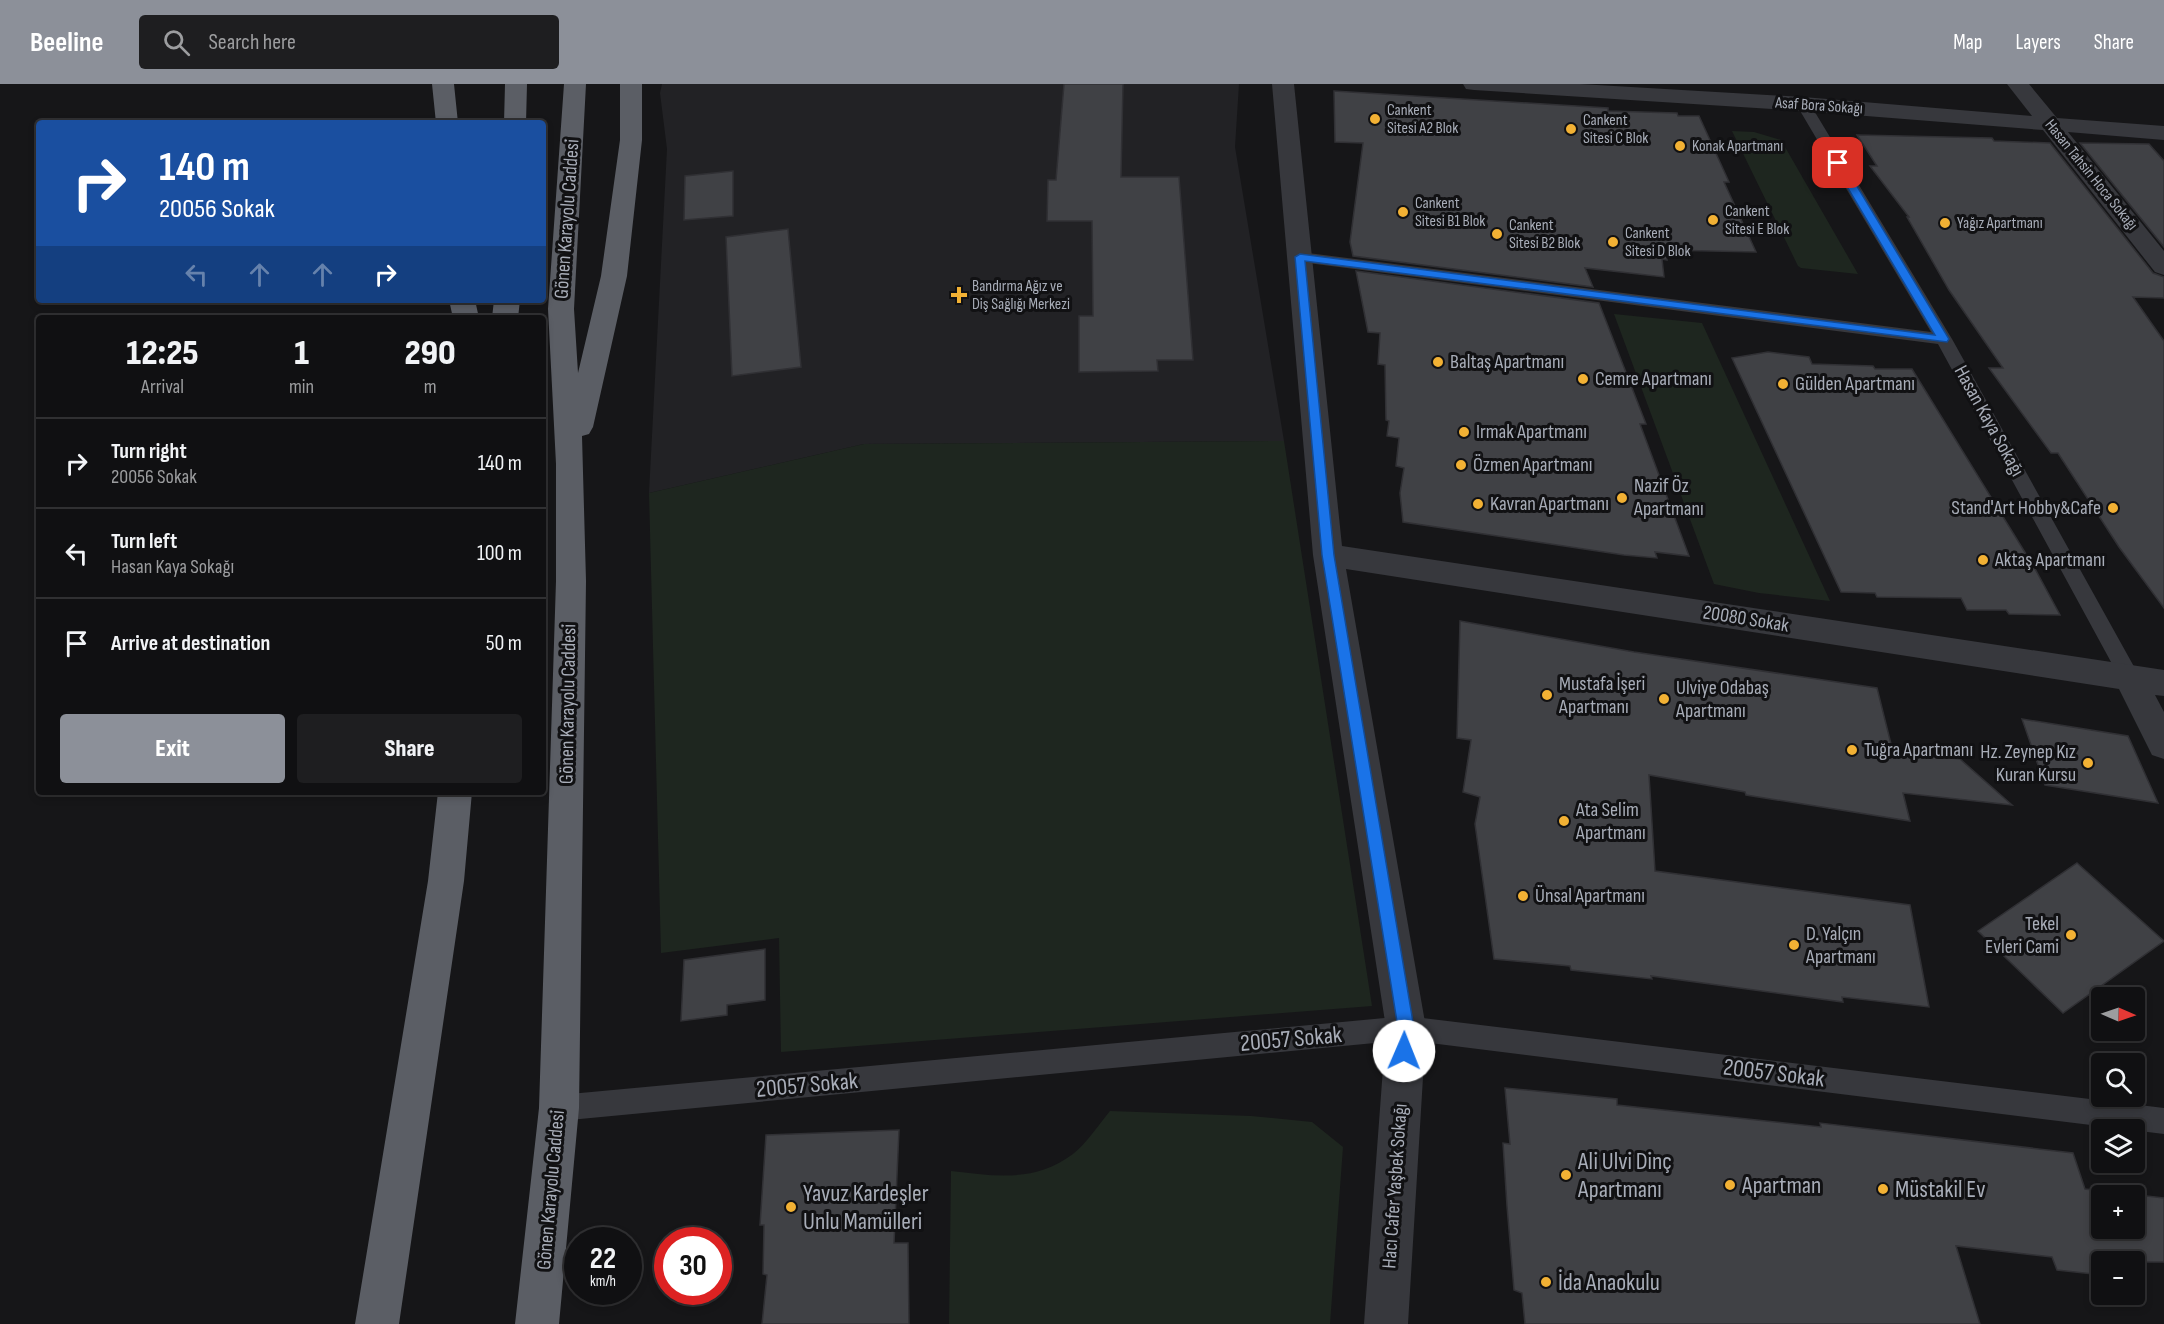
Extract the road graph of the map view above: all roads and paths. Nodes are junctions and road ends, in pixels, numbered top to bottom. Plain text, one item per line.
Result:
1 (443, 84) edge
2 (516, 84) edge
3 (575, 84) edge
4 (631, 84) edge
5 (1283, 84) edge
6 (1474, 84) edge
7 (2018, 84) edge
8 (1629, 90) edge
9 (1803, 104) junction
10 (447, 120) edge
11 (515, 120) edge
12 (2049, 122) junction
13 (2164, 133) edge
14 (1300, 257) junction
15 (2164, 267) edge
16 (1944, 339) junction
17 (570, 464) junction
18 (1328, 555) junction
19 (2130, 678) junction
20 (2164, 683) edge
21 (2164, 745) edge
22 (455, 795) edge
23 (1406, 1028) junction
24 (559, 1108) junction
25 (2164, 1121) edge
26 (376, 1324) edge
27 (537, 1324) edge
28 (1386, 1324) edge

1 - 10 highway
2 - 11 highway
3 - 17 highway, Gönen Karayolu Caddesi
4 - 17 highway
5 - 14 street, Hacı Cafer Yaşbek Sokağı
6 - 8 street, Asaf Bora Sokağı
7 - 12 street, Hasan Tahsin Hoca Sokağı
8 - 9 street, Asaf Bora Sokağı
9 - 12 street, Asaf Bora Sokağı
9 - 16 lane, Hasan Kaya Sokağı
12 - 13 street, Asaf Bora Sokağı
12 - 15 street, Hasan Tahsin Hoca Sokağı
14 - 16 lane
14 - 18 street, Hacı Cafer Yaşbek Sokağı
16 - 19 lane, Hasan Kaya Sokağı
17 - 24 highway, Gönen Karayolu Caddesi
18 - 19 street, 20080 Sokak
18 - 23 street, Hacı Cafer Yaşbek Sokağı
19 - 20 street, 20080 Sokak
19 - 21 street, Hasan Kaya Sokağı
22 - 26 highway
23 - 24 lane, 20057 Sokak
23 - 25 lane, 20057 Sokak
23 - 28 street, Hacı Cafer Yaşbek Sokağı
24 - 27 highway, Gönen Karayolu Caddesi

